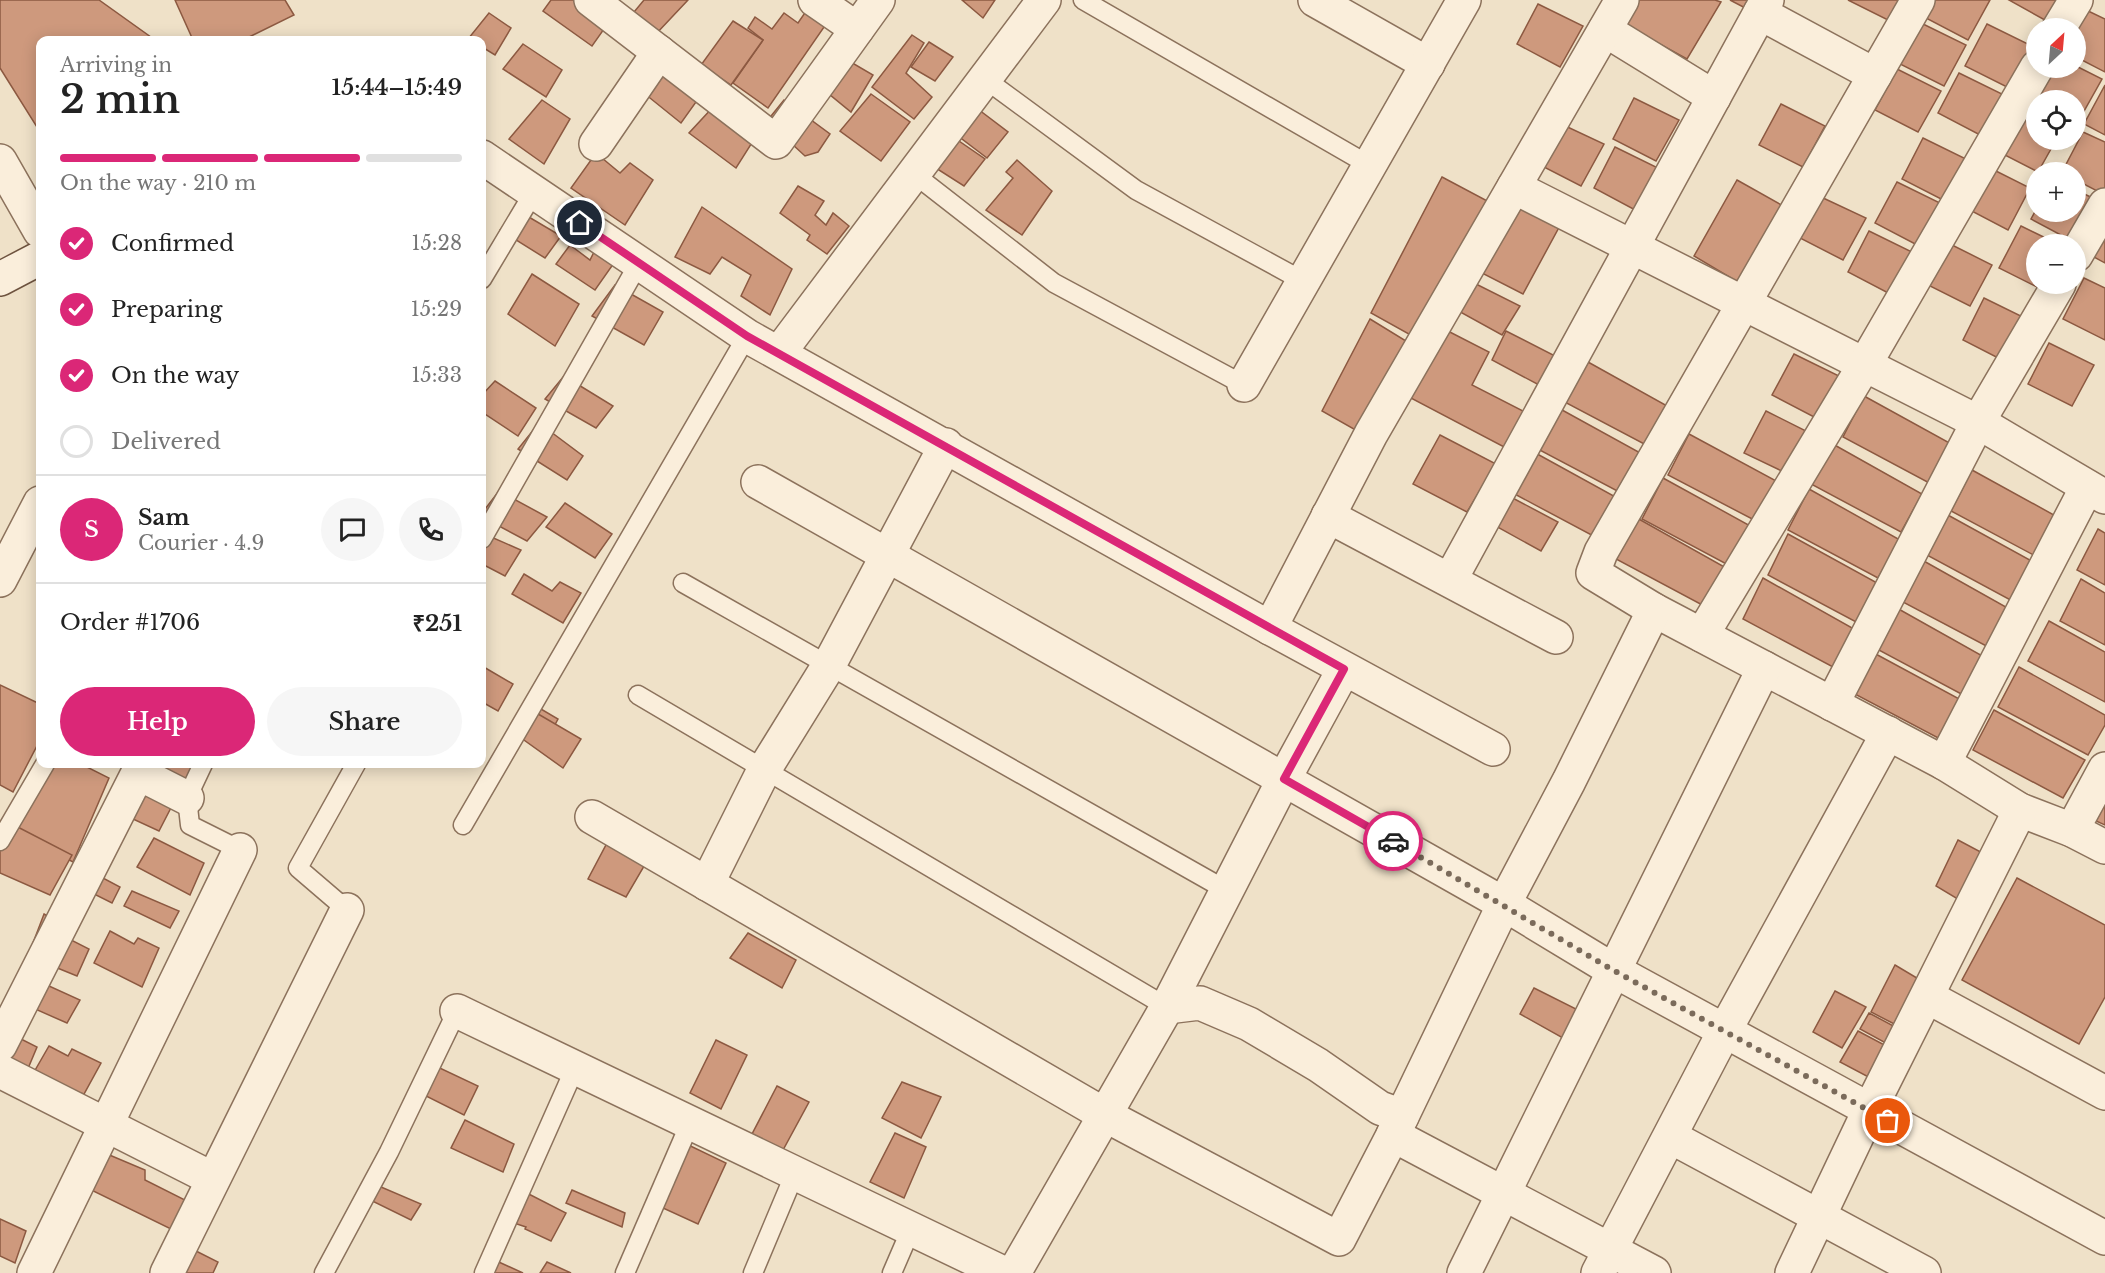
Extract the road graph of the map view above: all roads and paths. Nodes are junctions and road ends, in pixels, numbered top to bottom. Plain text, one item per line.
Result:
1 (591, 0) edge
2 (815, 0) edge
3 (878, 0) edge
4 (1044, 0) edge
5 (1083, 0) edge
6 (1315, 0) edge
7 (1464, 0) edge
8 (1918, 0) edge
9 (2076, 0) edge
10 (1763, 7) edge
11 (1609, 10) edge
12 (2065, 18) edge
13 (857, 29) junction
14 (659, 52) junction
15 (1428, 64) junction
16 (1875, 75) junction
17 (2031, 78) edge
18 (985, 79) junction
19 (1714, 97) junction
20 (596, 144) dead end
21 (486, 160) edge
22 (0, 161) edge
23 (1369, 165) junction
24 (914, 174) junction
25 (1514, 187) junction
26 (534, 192) junction
27 (2105, 205) edge
28 (36, 224) edge
29 (2086, 238) edge
30 (1633, 245) junction
31 (36, 260) edge
32 (639, 263) junction
33 (486, 272) edge
34 (0, 279) edge
35 (1303, 281) junction
36 (2053, 294) edge
37 (1745, 303) junction
38 (747, 336) junction
39 (779, 353) junction
40 (1865, 364) junction
41 (1244, 385) joint
42 (1978, 422) junction
43 (946, 445) junction
44 (758, 482) dead end
45 (2096, 492) edge
46 (36, 511) edge
47 (1328, 516) junction
48 (486, 532) edge
49 (886, 554) junction
50 (0, 580) edge
51 (1450, 580) junction
52 (683, 583) dead end
53 (1654, 610) junction
54 (1270, 628) junction
55 (1702, 635) junction
56 (1556, 637) dead end
57 (829, 665) junction
58 (1764, 668) junction
59 (1344, 669) junction
60 (638, 695) dead end
61 (1832, 704) junction
62 (1888, 733) junction
63 (1493, 749) dead end
64 (1944, 763) junction
65 (43, 768) edge
66 (130, 768) edge
67 (201, 768) edge
68 (354, 768) edge
69 (2105, 769) edge
70 (765, 770) junction
71 (1284, 779) junction
72 (187, 798) junction
73 (2020, 810) junction
74 (592, 817) dead end
75 (463, 825) dead end
76 (2072, 830) junction
77 (0, 841) edge
78 (2105, 847) edge
79 (240, 850) joint
80 (706, 884) junction
81 (1226, 890) junction
82 (1504, 904) junction
83 (347, 910) joint
84 (1613, 970) junction
85 (1928, 998) junction
86 (1167, 1007) junction
87 (457, 1011) joint
88 (1725, 1030) junction
89 (0, 1045) edge
90 (575, 1068) junction
91 (0, 1071) edge
92 (2105, 1093) edge
93 (1869, 1111) junction
94 (1105, 1115) junction
95 (690, 1123) junction
96 (105, 1126) junction
97 (1398, 1126) junction
98 (1671, 1137) junction
99 (795, 1173) junction
100 (213, 1179) junction
101 (1504, 1194) junction
102 (1819, 1218) junction
103 (911, 1229) junction
104 (2105, 1238) edge
105 (1605, 1262) edge
106 (34, 1273) edge
107 (167, 1273) edge
108 (324, 1273) edge
109 (484, 1273) edge
110 (625, 1273) edge
111 (753, 1273) edge
112 (892, 1273) edge
113 (1003, 1273) edge
114 (1014, 1273) edge
115 (1464, 1273) edge
116 (1654, 1273) edge
117 (1792, 1273) edge
118 (1924, 1273) edge

1 - 14 street
2 - 13 street
3 - 13 street
4 - 18 street
5 - 23 lane
6 - 15 street
7 - 15 street
8 - 16 street
9 - 12 street
10 - 16 street
10 - 19 street
11 - 19 street
11 - 25 street
13 - 14 street
14 - 20 street
15 - 23 street
16 - 37 street
17 - 40 street
18 - 24 street
18 - 35 lane
19 - 30 street
21 - 26 street
22 - 28 street
23 - 35 street
24 - 39 street
24 - 41 lane
25 - 30 street
25 - 47 street
26 - 32 street
26 - 33 lane
27 - 29 street
30 - 37 street
30 - 51 street
31 - 34 street
32 - 38 street
32 - 48 lane
35 - 41 street
36 - 42 street
37 - 40 street
37 - 53 street
38 - 39 street
38 - 75 lane
39 - 43 street
40 - 42 street
40 - 55 street
42 - 45 street
42 - 61 street
43 - 49 street
43 - 54 street
44 - 49 street
45 - 64 street
46 - 50 street
47 - 51 street
47 - 54 street
49 - 57 street
49 - 71 street
51 - 56 street
52 - 57 lane
53 - 55 street
53 - 82 street
54 - 59 street
55 - 58 street
57 - 70 street
57 - 81 lane
58 - 61 street
58 - 84 street
59 - 63 street
59 - 71 street
60 - 70 lane
61 - 62 street
62 - 64 street
62 - 88 street
64 - 73 street
65 - 77 lane
66 - 72 street
66 - 89 street
67 - 72 lane
68 - 83 lane
69 - 76 street
70 - 80 street
70 - 86 lane
71 - 81 street
71 - 82 street
72 - 79 lane
73 - 76 street
73 - 85 street
74 - 80 street
76 - 78 street
79 - 96 street
80 - 94 street
81 - 86 street
82 - 84 street
82 - 97 street
83 - 100 street
84 - 88 street
84 - 101 street
85 - 92 street
85 - 93 street
86 - 94 street
86 - 97 street
87 - 90 street
87 - 108 lane
88 - 93 street
88 - 98 street
90 - 95 street
90 - 109 lane
91 - 96 street
93 - 102 street
93 - 104 street
94 - 97 street
94 - 114 street
95 - 99 street
95 - 110 lane
96 - 100 street
96 - 106 street
97 - 101 street
98 - 102 street
98 - 105 street
99 - 103 street
99 - 111 lane
100 - 107 street
101 - 105 street
101 - 115 street
102 - 117 street
102 - 118 street
103 - 112 lane
103 - 113 street
105 - 116 street

